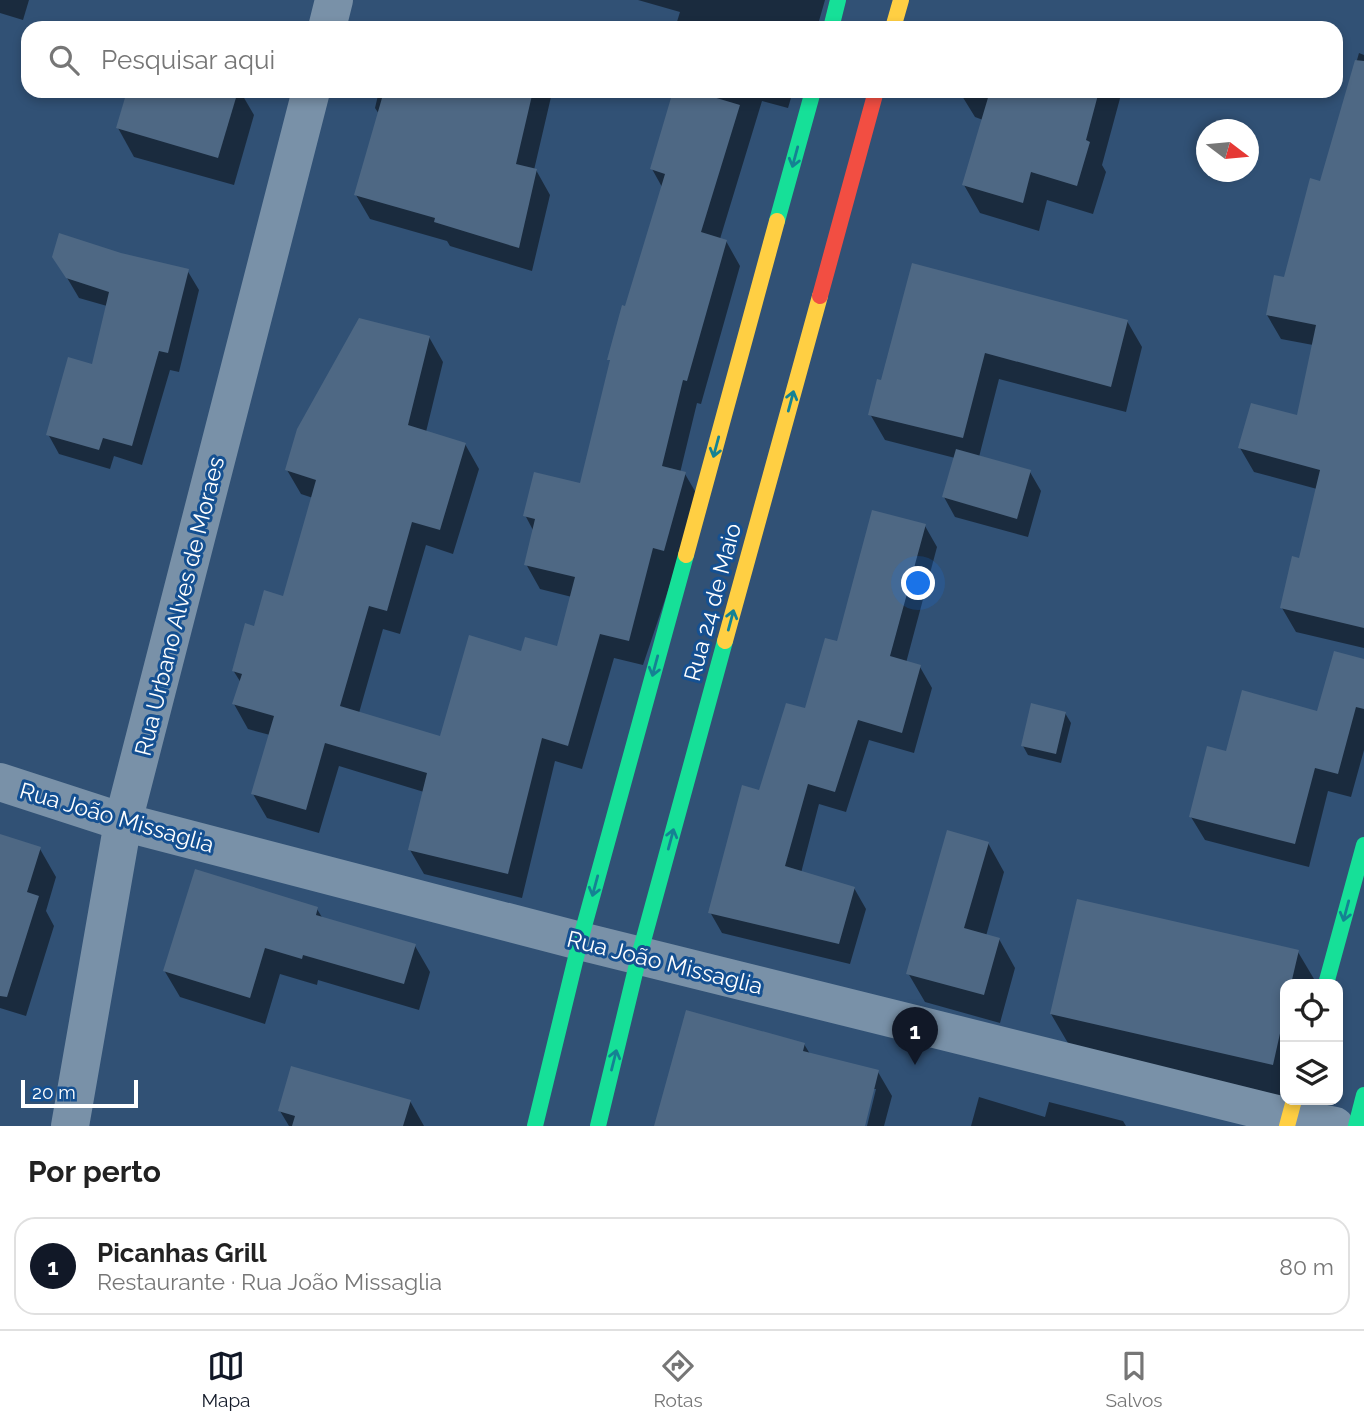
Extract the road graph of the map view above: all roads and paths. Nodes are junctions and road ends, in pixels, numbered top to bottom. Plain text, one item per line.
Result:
1 (334, 0) edge
2 (838, 0) edge
3 (901, 0) edge
4 (329, 21) edge
5 (833, 21) edge
6 (895, 21) edge
7 (309, 98) edge
8 (811, 98) edge
9 (874, 98) edge
10 (0, 782) edge
11 (123, 822) junction
12 (1364, 845) edge
13 (580, 941) junction
14 (639, 956) junction
15 (1327, 979) edge
16 (1364, 1096) edge
17 (1290, 1114) edge
18 (70, 1126) edge
19 (535, 1126) edge
20 (598, 1126) edge
21 (1335, 1126) edge
22 (1356, 1126) edge

1 - 4 street
2 - 5 street
3 - 6 street
7 - 11 street, Rua Urbano Alves de Moraes
8 -> 13 street, Rua 24 de Maio
14 -> 9 street, Rua 24 de Maio
10 - 11 street, Rua João Missaglia
11 - 13 street, Rua João Missaglia
11 - 18 street, Rua Urbano Alves de Moraes
12 -> 15 street
13 - 14 street, Rua João Missaglia
13 - 19 street, Rua 24 de Maio
14 - 17 street, Rua João Missaglia
20 -> 14 street, Rua 24 de Maio
16 - 22 street
17 - 21 street, Rua João Missaglia

